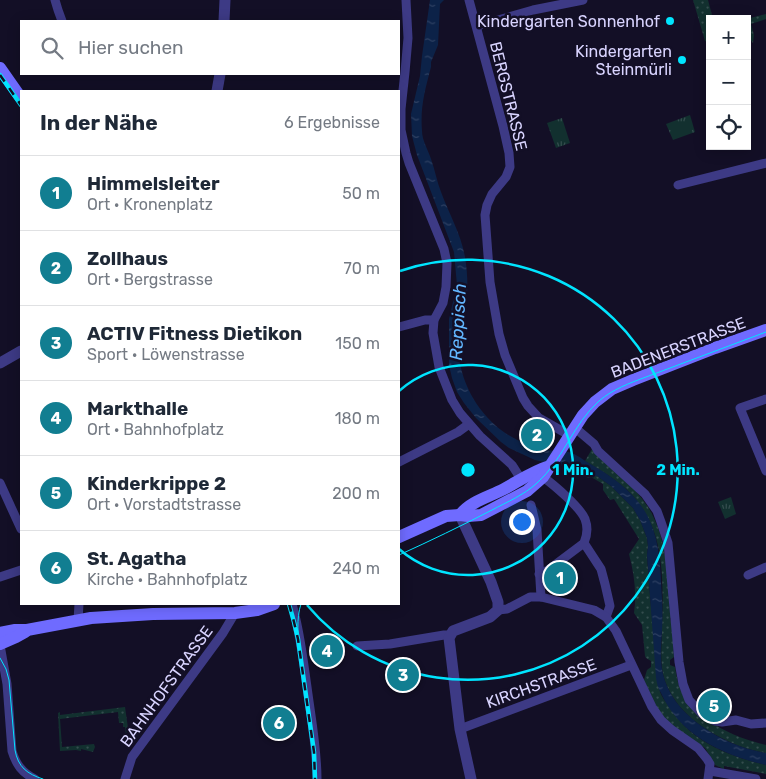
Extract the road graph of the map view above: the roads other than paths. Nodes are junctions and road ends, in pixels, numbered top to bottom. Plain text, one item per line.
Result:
1 (56, 0) edge
2 (225, 0) edge
3 (406, 0) edge
4 (469, 0) edge
5 (583, 0) edge
6 (62, 20) edge
7 (224, 20) edge
8 (476, 26) junction
9 (0, 68) edge
10 (220, 75) edge
11 (217, 90) edge
12 (20, 97) edge
13 (766, 163) edge
14 (678, 186) dead end
15 (434, 320) junction
16 (400, 327) edge
17 (766, 330) edge
18 (20, 352) edge
19 (0, 363) edge
20 (766, 400) edge
21 (469, 424) junction
22 (572, 431) junction
23 (400, 461) edge
24 (766, 471) edge
25 (547, 474) junction
26 (0, 484) edge
27 (524, 485) junction
28 (531, 505) dead end
29 (460, 515) junction
30 (20, 527) edge
31 (400, 537) edge
32 (584, 543) junction
33 (766, 567) edge
34 (20, 570) edge
35 (539, 574) junction
36 (748, 575) dead end
37 (0, 577) edge
38 (540, 597) junction
39 (79, 605) edge
40 (271, 605) edge
41 (292, 605) edge
42 (498, 610) junction
43 (235, 613) junction
44 (606, 616) junction
45 (78, 620) junction
46 (28, 630) junction
47 (0, 633) edge
48 (450, 636) junction
49 (0, 644) edge
50 (357, 646) dead end
51 (632, 665) junction
52 (766, 723) edge
53 (460, 729) junction
54 (709, 775) edge
55 (35, 779) edge
56 (125, 779) edge
57 (317, 779) edge
58 (471, 779) edge
59 (756, 779) edge

1 - 6 street
2 - 7 street
3 - 15 street
4 - 8 street, BERGSTRASSE
5 - 8 street
8 - 22 street, BERGSTRASSE
9 - 12 main road
10 - 11 street
13 - 14 street
15 - 16 street
15 - 21 street
17 - 22 main road, BADENERSTRASSE
18 - 19 street
20 - 24 street
21 - 23 street
21 - 27 street
22 - 25 main road, BADENERSTRASSE
22 - 52 street, BERGSTRASSE
25 - 27 main road
25 - 32 street
26 - 30 street
27 - 29 main road
28 - 35 street
29 - 31 main road
29 - 42 street
32 - 35 street
32 - 44 street
33 - 36 street
34 - 37 street
35 - 38 street
38 - 42 street
38 - 44 street
39 - 45 street
40 - 43 main road
41 - 57 street
42 - 48 street
43 - 45 main road
43 - 56 street, BAHNHOFSTRASSE
44 - 51 street
45 - 46 main road
46 - 47 main road
46 - 49 main road
48 - 50 street
48 - 53 street
49 - 55 street
51 - 53 street, KIRCHSTRASSE
51 - 54 street
53 - 58 street
54 - 59 street

